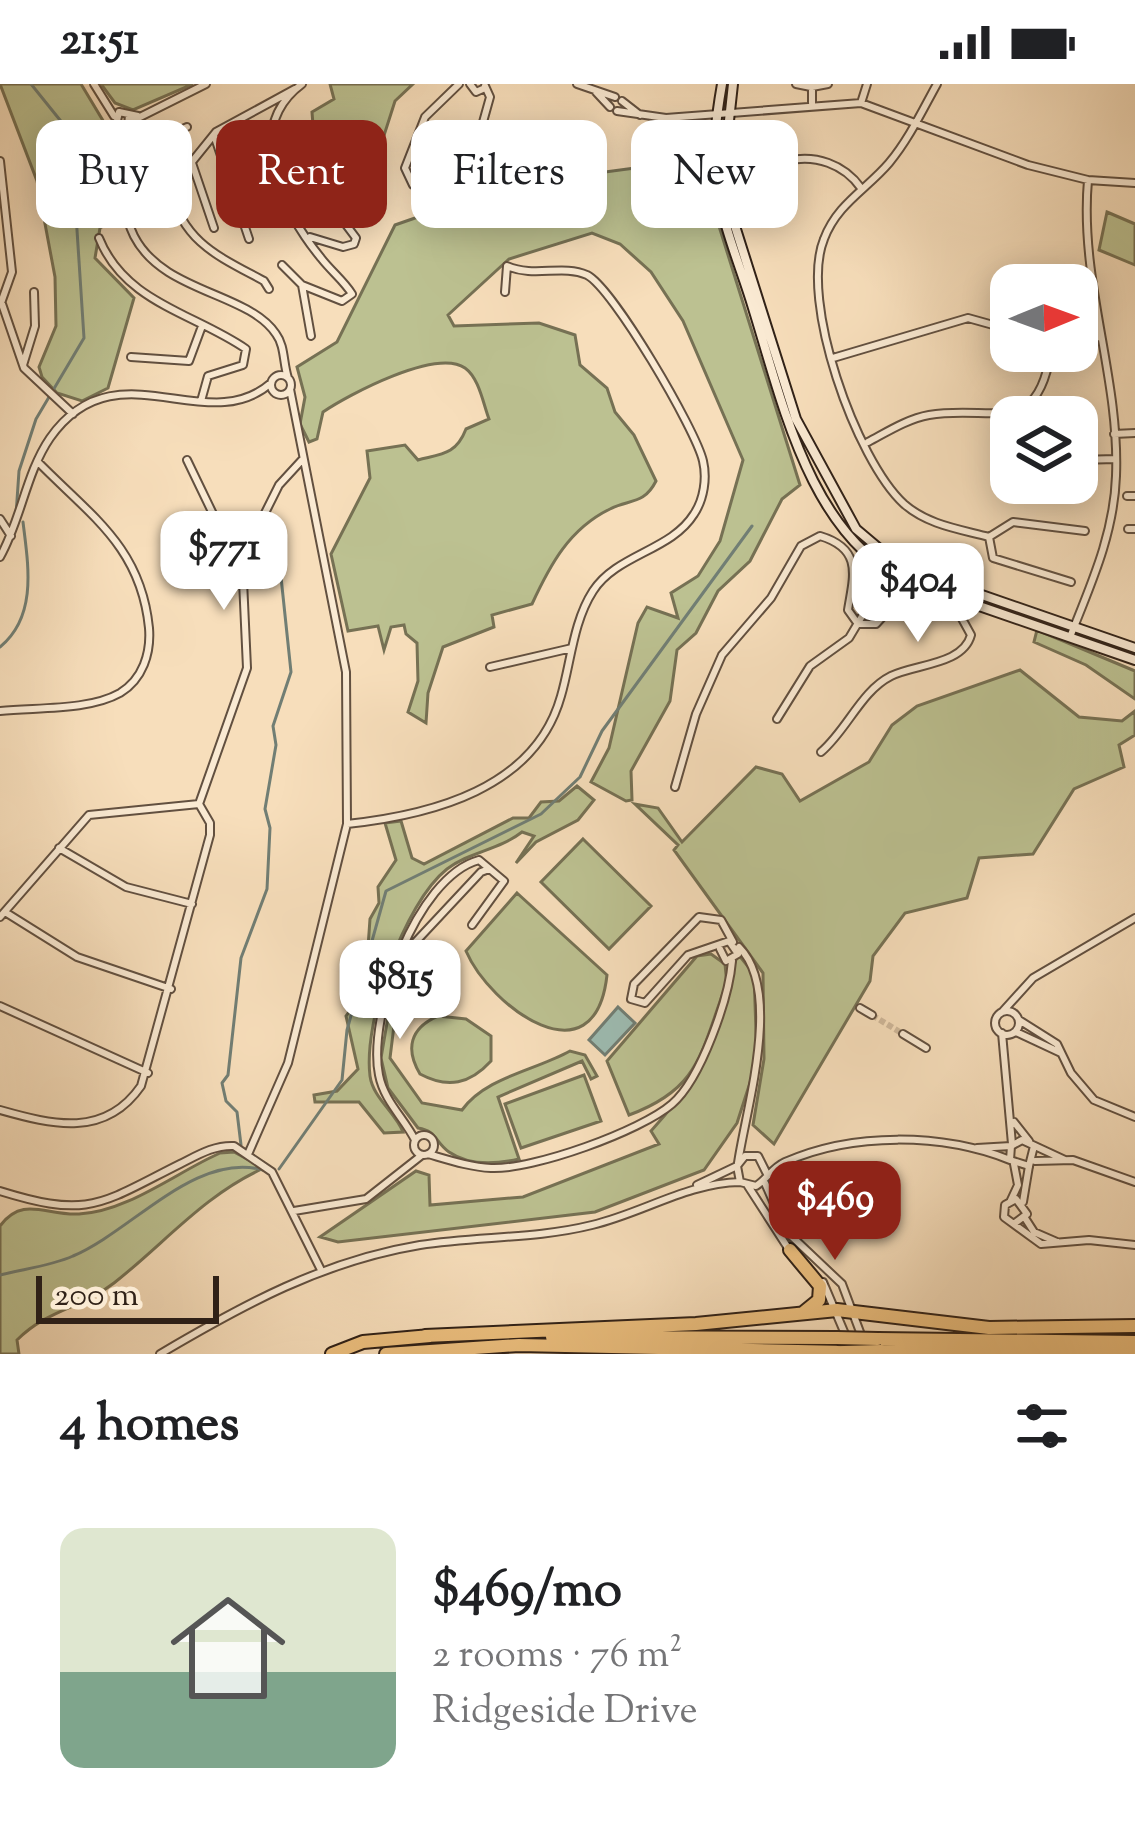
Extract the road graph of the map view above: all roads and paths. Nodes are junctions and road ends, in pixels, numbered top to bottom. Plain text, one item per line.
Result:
1 (94, 84) edge
2 (206, 84) edge
3 (459, 84) edge
4 (470, 84) edge
5 (577, 84) edge
6 (722, 84) edge
7 (733, 84) edge
8 (796, 84) edge
9 (828, 84) edge
10 (868, 84) edge
11 (937, 84) edge
12 (485, 85) edge
13 (298, 87) edge
14 (812, 88) edge
15 (594, 89) junction
16 (812, 103) junction
17 (861, 103) junction
18 (717, 112) junction
19 (729, 112) junction
20 (640, 115) junction
21 (123, 118) junction
22 (918, 121) junction
23 (214, 135) junction
24 (1022, 152) dead end
25 (798, 160) edge
26 (0, 161) edge
27 (1018, 162) junction
28 (192, 163) joint
29 (1088, 180) junction
30 (1135, 183) edge
31 (861, 188) junction
32 (185, 228) edge
33 (214, 228) dead end
34 (349, 228) edge
35 (306, 236) junction
36 (99, 238) dead end
37 (249, 239) dead end
38 (282, 265) dead end
39 (302, 285) junction
40 (269, 289) dead end
41 (34, 292) dead end
42 (505, 292) dead end
43 (0, 302) edge
44 (990, 324) edge
45 (202, 326) junction
46 (311, 336) dead end
47 (1099, 337) joint
48 (130, 357) dead end
49 (833, 358) junction
50 (282, 359) junction
51 (23, 365) junction
52 (1046, 372) edge
53 (288, 378) junction
54 (273, 380) junction
55 (262, 391) junction
56 (282, 392) junction
57 (201, 400) junction
58 (73, 414) junction
59 (1135, 433) edge
60 (1114, 434) junction
61 (866, 443) junction
62 (1098, 459) edge
63 (1116, 459) junction
64 (187, 460) dead end
65 (302, 460) junction
66 (38, 462) junction
67 (0, 519) edge
68 (1085, 531) dead end
69 (11, 536) junction
70 (989, 537) junction
71 (3, 545) edge
72 (0, 557) edge
73 (242, 559) junction
74 (891, 568) junction
75 (1071, 582) dead end
76 (879, 589) junction
77 (937, 591) junction
78 (858, 624) junction
79 (1075, 626) junction
80 (1070, 637) junction
81 (572, 648) junction
82 (1135, 648) edge
83 (1135, 660) edge
84 (490, 667) dead end
85 (0, 711) edge
86 (777, 719) dead end
87 (821, 752) dead end
88 (675, 787) dead end
89 (199, 804) junction
90 (346, 824) junction
91 (58, 848) junction
92 (490, 869) junction
93 (193, 904) junction
94 (2, 915) edge
95 (1135, 918) edge
96 (472, 925) dead end
97 (730, 952) junction
98 (404, 956) junction
99 (171, 989) junction
100 (1024, 990) junction
101 (0, 1006) edge
102 (860, 1008) dead end
103 (1004, 1011) junction
104 (872, 1015) tunnel mouth
105 (1018, 1018) junction
106 (1015, 1033) junction
107 (903, 1034) tunnel mouth
108 (1002, 1034) junction
109 (926, 1048) dead end
110 (1061, 1053) junction
111 (1003, 1056) junction
112 (148, 1072) junction
113 (0, 1110) edge
114 (1135, 1117) edge
115 (1013, 1119) junction
116 (744, 1135) junction
117 (417, 1142) junction
118 (1031, 1144) junction
119 (1011, 1145) junction
120 (973, 1148) junction
121 (249, 1152) junction
122 (428, 1152) junction
123 (759, 1157) junction
124 (1065, 1160) junction
125 (786, 1162) junction
126 (1012, 1162) junction
127 (410, 1163) junction
128 (737, 1164) junction
129 (1031, 1164) junction
130 (766, 1177) junction
131 (1135, 1182) edge
132 (744, 1184) junction
133 (0, 1191) edge
134 (688, 1191) junction
135 (1011, 1199) junction
136 (770, 1201) junction
137 (1023, 1202) junction
138 (292, 1211) junction
139 (1025, 1218) junction
140 (1015, 1223) junction
141 (1057, 1242) junction
142 (1135, 1245) edge
143 (790, 1250) junction
144 (321, 1270) junction
145 (837, 1310) junction
146 (853, 1310) junction
147 (802, 1314) junction
148 (1135, 1326) edge
149 (425, 1336) junction
150 (1135, 1342) edge
151 (845, 1348) edge
152 (876, 1348) edge
153 (412, 1350) junction
154 (160, 1354) edge
155 (332, 1354) edge
156 (386, 1354) edge
157 (525, 1354) edge
158 (1135, 1354) edge

1 - 21 street
2 - 21 street
3 - 12 street
4 - 12 street
5 - 15 street
6 - 18 main road
7 - 19 main road
8 - 14 street
9 - 14 street
10 - 17 street
11 - 22 street
13 - 23 street
13 - 35 street
14 - 16 street
15 - 20 street
15 - 20 street
16 - 17 street
16 - 19 street
17 - 22 street
18 - 19 street
18 - 20 street
18 - 74 main road
19 - 74 main road
21 - 50 street
22 - 27 street
22 - 31 street
23 - 28 street
23 - 37 street
24 - 27 street
25 - 31 street
26 - 43 street
27 - 29 street
28 - 33 street
29 - 30 street
29 - 47 street
31 - 49 street
32 - 40 street
34 - 35 street
35 - 39 street
36 - 45 street
38 - 39 street
39 - 46 street
41 - 51 street
42 - 81 street
43 - 51 street
44 - 49 street
45 - 48 street
45 - 57 street
47 - 60 street
49 - 61 street
50 - 53 street
50 - 54 street
51 - 58 street
52 - 61 street
53 - 54 street
53 - 56 street
54 - 55 street
54 - 56 street
55 - 56 street
55 - 57 street
56 - 65 street
57 - 58 street
58 - 66 street
59 - 60 street
60 - 63 street
61 - 70 street
62 - 63 street
63 - 79 street
64 - 73 street
65 - 73 street
65 - 90 street
66 - 69 street
66 - 85 street
67 - 69 street
68 - 70 street
69 - 71 street
70 - 75 street
71 - 72 street
73 - 89 street
74 - 76 street
74 - 77 main road
74 - 79 main road
76 - 77 main road
76 - 78 street
77 - 80 main road
78 - 86 street
78 - 87 street
78 - 88 street
79 - 80 street
79 - 82 main road
80 - 83 main road
81 - 84 street
81 - 90 street
89 - 91 street
89 - 93 street
90 - 121 street
91 - 93 street
91 - 94 street
92 - 96 street
92 - 98 street
92 - 98 street
93 - 99 street
94 - 99 street
95 - 100 street
97 - 97 street
97 - 116 street
97 - 122 street
98 - 117 street
99 - 112 street
100 - 103 street
100 - 105 street
101 - 112 street
102 - 104 street
103 - 105 street
103 - 108 street
105 - 106 street
105 - 110 street
106 - 108 street
106 - 110 street
106 - 111 street
107 - 109 street
108 - 111 street
110 - 114 street
111 - 115 street
112 - 113 street
115 - 118 street
115 - 119 street
116 - 123 street
116 - 128 street
117 - 122 street
117 - 122 street
117 - 127 street
118 - 119 street
118 - 124 street
118 - 129 street
119 - 120 street
119 - 126 street
120 - 125 street
120 - 126 street
121 - 133 street
121 - 138 street
122 - 127 street
123 - 125 street
123 - 128 street
123 - 130 street
124 - 129 street
124 - 131 street
125 - 130 street
125 - 136 street
126 - 129 street
126 - 135 street
127 - 138 street
128 - 132 street
128 - 134 street
129 - 137 street
130 - 132 street
130 - 136 street
132 - 134 street
132 - 143 street
134 - 144 street
135 - 137 street
135 - 140 street
136 - 146 street
137 - 139 street
138 - 144 street
139 - 140 street
139 - 141 street
140 - 141 street
141 - 142 street
143 - 145 street
143 - 147 highway
144 - 154 street
145 - 146 highway
145 - 147 highway
145 - 151 street
146 - 148 highway
146 - 152 street
147 - 149 highway
149 - 151 highway
149 - 155 highway
150 - 152 highway
151 - 152 highway, bridge
151 - 153 highway
152 - 158 highway
153 - 156 highway
153 - 157 highway

